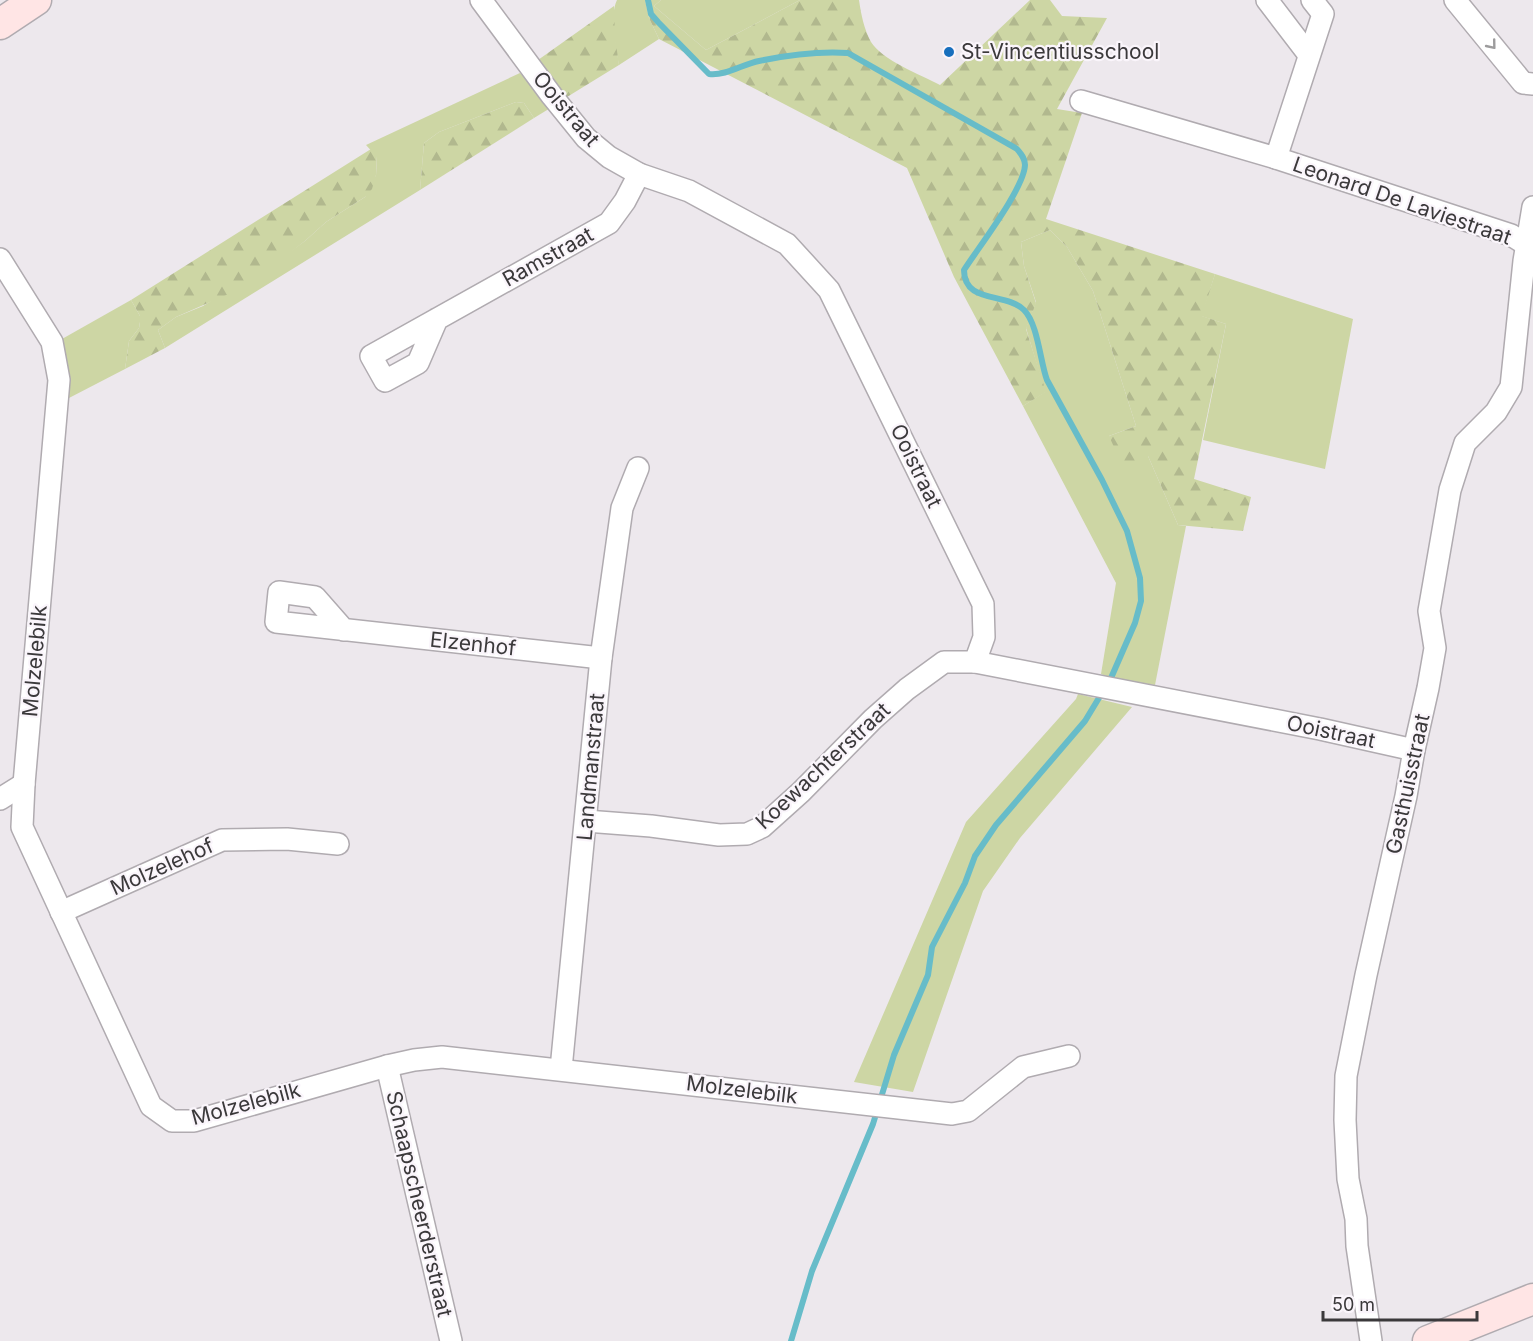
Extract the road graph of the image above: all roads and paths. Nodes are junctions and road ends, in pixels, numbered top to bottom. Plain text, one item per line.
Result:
1 (36, 0) edge
2 (481, 0) edge
3 (1267, 0) edge
4 (1312, 0) edge
5 (1455, 0) edge
6 (0, 24) edge
7 (1309, 55) junction
8 (1533, 84) edge
9 (1081, 101) dead end
10 (1276, 159) junction
11 (639, 174) junction
12 (1533, 207) edge
13 (1530, 245) edge
14 (0, 259) edge
15 (437, 319) dead end
16 (638, 468) dead end
17 (344, 630) dead end
18 (601, 658) junction
19 (975, 662) junction
20 (1414, 750) junction
21 (24, 784) junction
22 (0, 799) edge
23 (586, 821) junction
24 (338, 844) dead end
25 (61, 912) junction
26 (1069, 1056) dead end
27 (387, 1066) junction
28 (561, 1069) junction
29 (1533, 1299) edge
30 (451, 1341) edge
31 (1371, 1341) edge
32 (1428, 1341) edge

1 - 6 street
2 - 11 street, Ooistraat
3 - 7 street
4 - 7 street, Leonard De Laviestraat
5 -> 8 street
7 - 10 street, Leonard De Laviestraat
9 - 10 street, Leonard De Laviestraat
10 - 13 street, Leonard De Laviestraat
11 - 15 street, Ramstraat
11 - 19 street, Ooistraat
12 - 13 street, Gasthuisstraat
13 - 20 street, Gasthuisstraat
14 - 21 street, Molzelebilk
16 - 18 street, Landmanstraat
17 - 18 street, Elzenhof
18 - 23 street, Landmanstraat
19 - 20 street, Ooistraat
19 - 23 street, Koewachterstraat
20 - 31 street, Gasthuisstraat
21 - 22 street
21 - 25 street, Molzelebilk
23 - 28 street, Landmanstraat
24 - 25 street, Molzelehof
25 - 27 street, Molzelebilk
26 - 28 street, Molzelebilk
27 - 28 street, Molzelebilk
27 - 30 street, Schaapscheerderstraat
29 - 32 street

